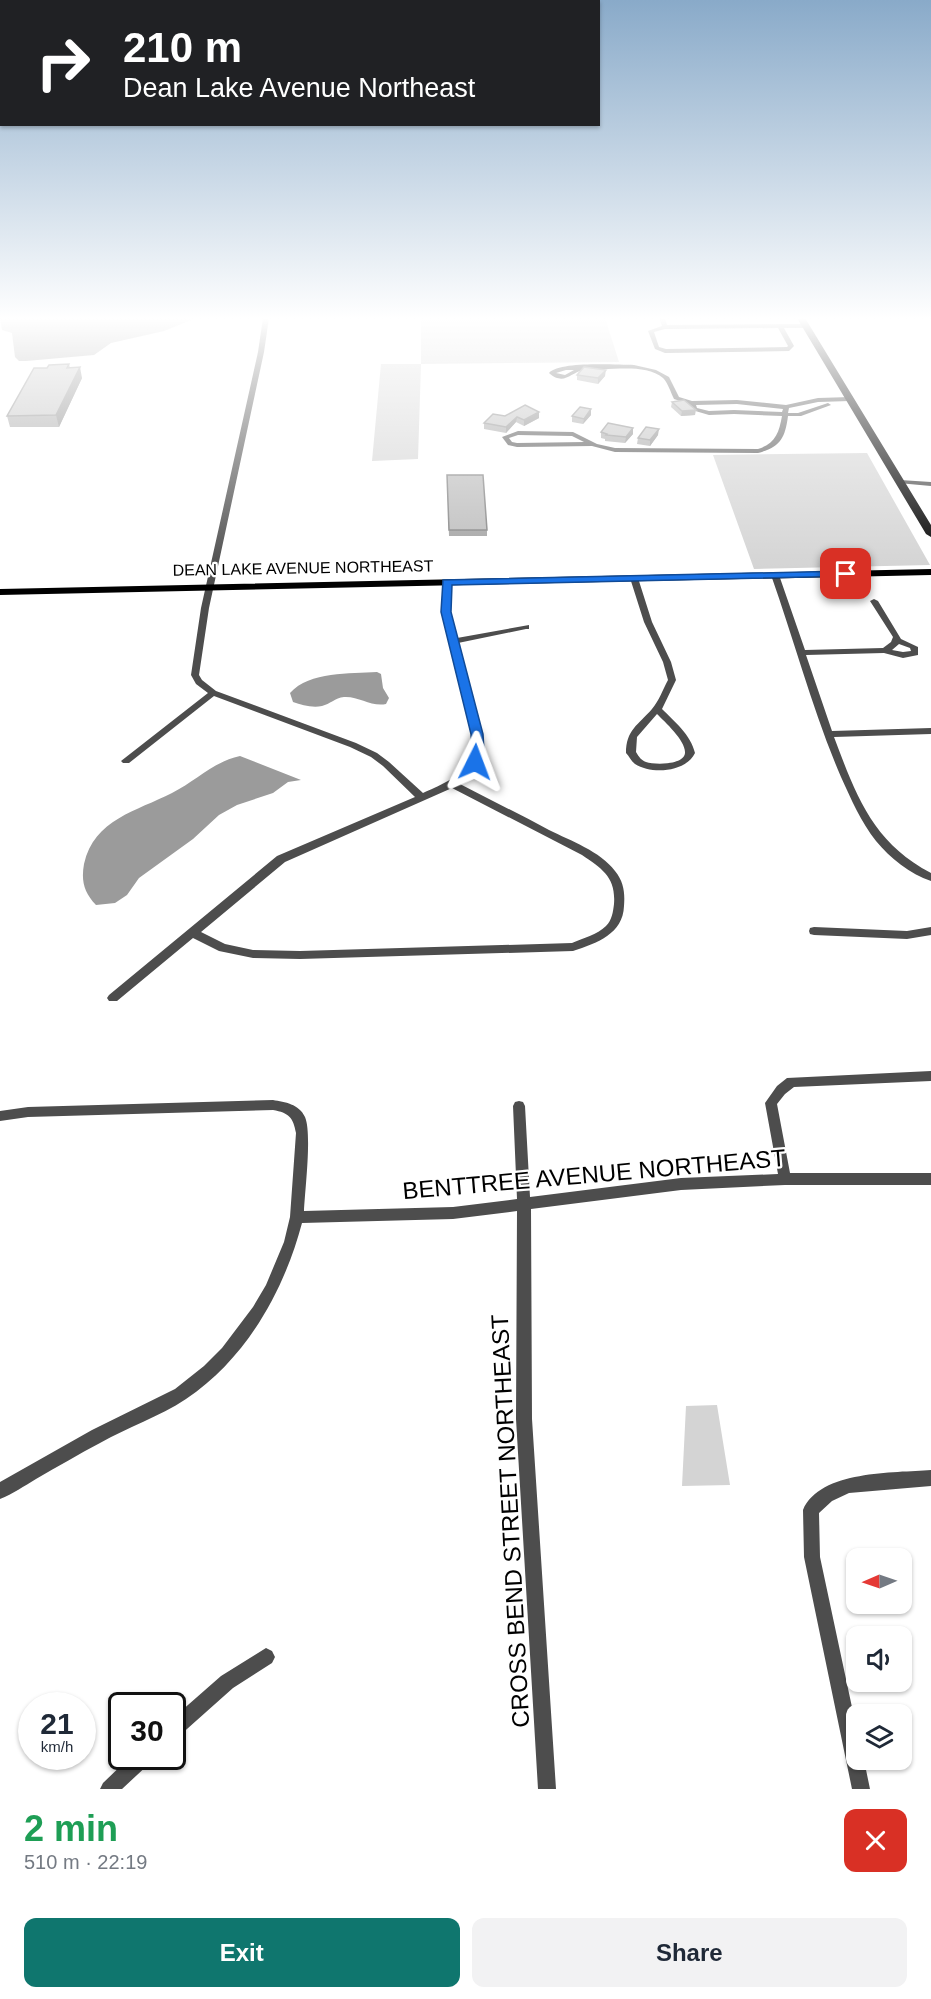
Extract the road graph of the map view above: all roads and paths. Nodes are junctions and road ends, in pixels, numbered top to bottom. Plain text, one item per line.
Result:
1 (250, 401) edge
2 (687, 401) edge
3 (814, 401) edge
4 (849, 401) edge
5 (852, 401) edge
6 (692, 403) junction
7 (785, 411) junction
8 (592, 444) junction
9 (900, 482) junction
10 (931, 484) edge
11 (931, 534) edge
12 (931, 572) edge
13 (775, 576) junction
14 (634, 578) junction
15 (447, 582) junction
16 (211, 586) junction
17 (0, 592) edge
18 (874, 601) dead end
19 (526, 627) dead end
20 (897, 640) junction
21 (453, 641) junction
22 (884, 650) junction
23 (802, 652) junction
24 (213, 693) junction
25 (657, 709) junction
26 (931, 730) edge
27 (827, 734) junction
28 (126, 761) dead end
29 (452, 784) junction
30 (420, 796) junction
31 (931, 877) edge
32 (814, 931) dead end
33 (931, 931) edge
34 (194, 933) junction
35 (113, 998) dead end
36 (931, 1076) edge
37 (519, 1106) dead end
38 (0, 1116) edge
39 (785, 1179) junction
40 (931, 1179) edge
41 (524, 1203) junction
42 (297, 1217) junction
43 (931, 1478) edge
44 (0, 1491) edge
45 (266, 1657) dead end
46 (186, 1719) edge
47 (130, 1770) edge
48 (109, 1789) edge
49 (547, 1789) edge
50 (861, 1789) edge

1 - 16 street
2 - 6 street
3 - 7 street
4 - 7 street
5 - 9 main road
6 - 7 street
6 - 7 street
7 - 8 street
8 - 8 street
9 - 10 street
9 - 11 main road
12 - 13 main road, DEAN LAKE AVENUE NORTHEAST
13 - 14 main road, DEAN LAKE AVENUE NORTHEAST
13 - 23 street
14 - 15 main road, DEAN LAKE AVENUE NORTHEAST
14 - 25 street
15 - 16 main road, DEAN LAKE AVENUE NORTHEAST
15 - 21 street
16 - 17 main road, DEAN LAKE AVENUE NORTHEAST
16 - 24 street
18 - 20 street
19 - 21 street
20 - 22 street
20 - 22 street
21 - 29 street
22 - 23 street
23 - 27 street
24 - 28 street
24 - 30 street
25 - 25 street
26 - 27 street
27 - 31 street
29 - 30 street
29 - 34 street
30 - 34 street
32 - 33 street
34 - 35 street
36 - 39 street
37 - 41 street, CROSS BEND STREET NORTHEAST
38 - 42 street
39 - 40 street, BENTTREE AVENUE NORTHEAST
39 - 41 street, BENTTREE AVENUE NORTHEAST
41 - 42 street, BENTTREE AVENUE NORTHEAST
41 - 49 street, CROSS BEND STREET NORTHEAST
42 - 44 street
43 - 50 street
45 - 46 street
47 - 48 street

